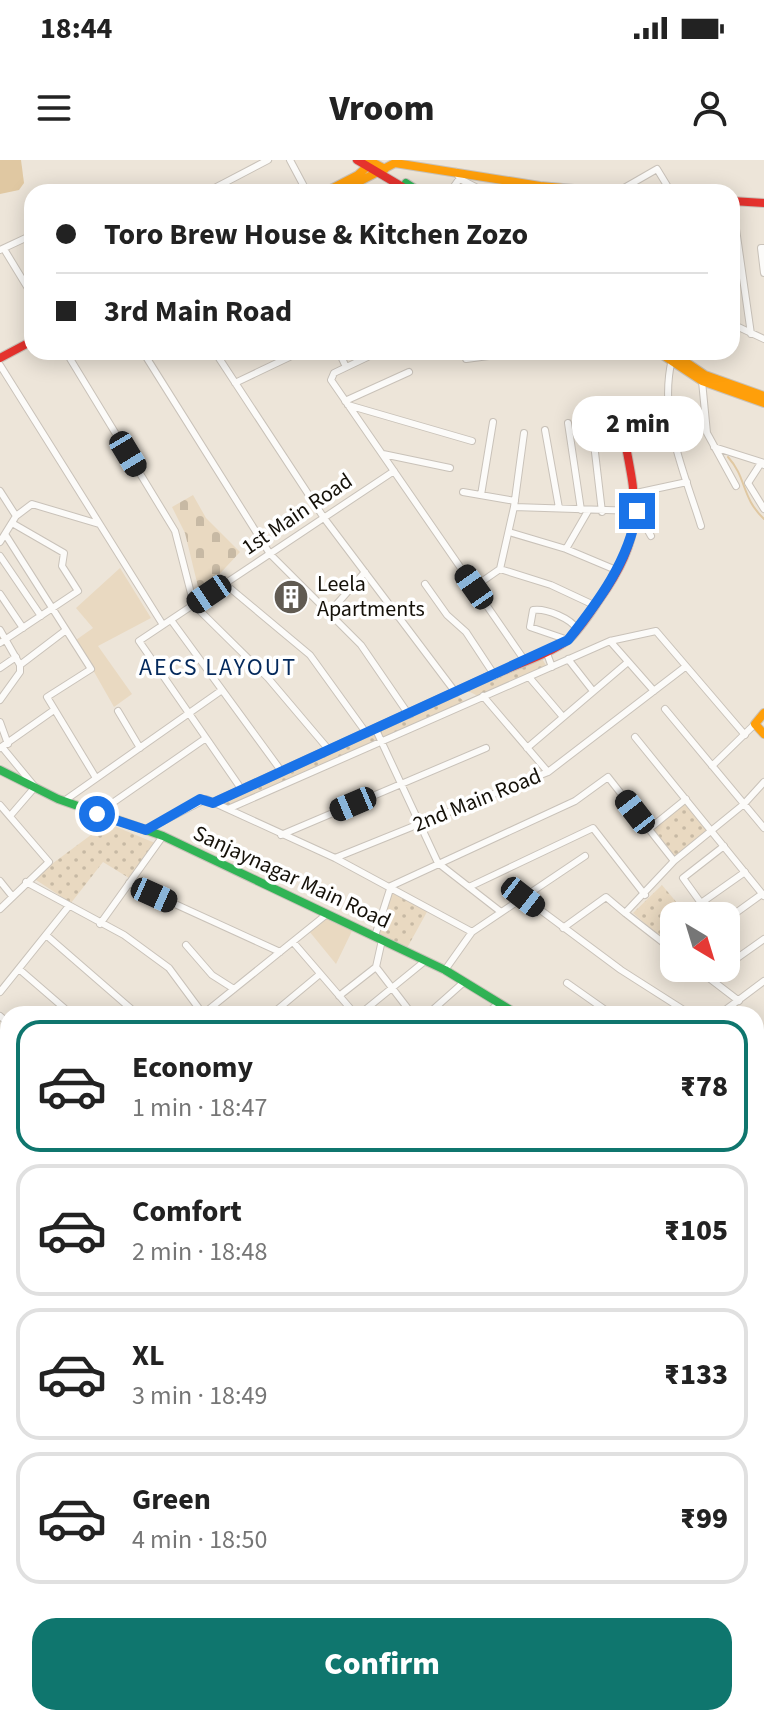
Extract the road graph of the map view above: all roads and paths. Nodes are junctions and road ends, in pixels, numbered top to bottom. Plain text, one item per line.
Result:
1 (268, 160) edge
2 (290, 160) edge
3 (357, 160) edge
4 (369, 163) edge
5 (380, 169) junction
6 (459, 174) junction
7 (222, 184) edge
8 (303, 184) edge
9 (337, 184) edge
10 (353, 184) edge
11 (400, 184) edge
12 (406, 184) edge
13 (454, 184) edge
14 (473, 184) edge
15 (526, 184) edge
16 (631, 184) edge
17 (666, 184) edge
18 (740, 202) edge
19 (764, 203) edge
20 (24, 239) edge
21 (764, 248) edge
22 (2, 250) edge
23 (740, 257) edge
24 (764, 273) edge
25 (24, 283) edge
26 (740, 328) edge
27 (751, 334) junction
28 (764, 339) edge
29 (24, 345) edge
30 (0, 358) edge
31 (71, 360) edge
32 (148, 360) edge
33 (221, 360) edge
34 (283, 360) edge
35 (343, 360) edge
36 (361, 360) edge
37 (671, 360) edge
38 (677, 360) edge
39 (679, 360) edge
40 (0, 365) edge
41 (346, 367) junction
42 (409, 372) dead end
43 (702, 381) junction
44 (235, 383) junction
45 (764, 396) edge
46 (347, 403) junction
47 (764, 403) edge
48 (591, 418) dead end
49 (493, 422) dead end
50 (568, 423) dead end
51 (622, 427) dead end
52 (545, 430) dead end
53 (524, 433) dead end
54 (472, 441) dead end
55 (713, 447) junction
56 (382, 454) junction
57 (763, 464) edge
58 (450, 468) dead end
59 (394, 471) junction
60 (687, 482) junction
61 (736, 486) dead end
62 (0, 491) edge
63 (463, 492) dead end
64 (636, 493) junction
65 (481, 495) junction
66 (515, 504) junction
67 (559, 508) junction
68 (764, 509) edge
69 (585, 511) junction
70 (637, 511) junction
71 (602, 512) junction
72 (324, 518) junction
73 (14, 520) junction
74 (99, 524) junction
75 (701, 526) dead end
76 (509, 532) junction
77 (5, 534) junction
78 (651, 536) dead end
79 (0, 542) edge
80 (566, 549) junction
81 (270, 554) junction
82 (0, 556) edge
83 (500, 569) junction
84 (616, 570) junction
85 (365, 572) junction
86 (225, 584) junction
87 (425, 584) dead end
88 (474, 587) junction
89 (0, 594) edge
90 (194, 605) junction
91 (596, 606) junction
92 (53, 608) junction
93 (329, 613) junction
94 (41, 616) junction
95 (171, 620) junction
96 (163, 625) junction
97 (23, 628) junction
98 (575, 628) junction
99 (0, 630) edge
100 (66, 630) junction
101 (566, 638) junction
102 (3, 641) edge
103 (610, 641) junction
104 (546, 651) junction
105 (16, 657) junction
106 (568, 659) junction
107 (525, 661) junction
108 (628, 662) junction
109 (20, 665) junction
110 (552, 667) junction
111 (685, 667) junction
112 (0, 668) edge
113 (495, 676) junction
114 (529, 677) junction
115 (222, 690) junction
116 (593, 691) junction
117 (654, 691) junction
118 (456, 693) junction
119 (483, 696) junction
120 (0, 700) edge
121 (665, 709) dead end
122 (54, 710) junction
123 (118, 711) dead end
124 (190, 713) junction
125 (764, 713) edge
126 (409, 715) junction
127 (563, 717) junction
128 (0, 722) edge
129 (755, 724) junction
130 (372, 732) junction
131 (764, 734) edge
132 (745, 735) junction
133 (635, 737) dead end
134 (206, 738) junction
135 (382, 741) junction
136 (3, 746) edge
137 (140, 748) junction
138 (486, 748) dead end
139 (527, 748) junction
140 (329, 750) junction
141 (712, 766) junction
142 (0, 771) edge
143 (282, 772) junction
144 (548, 772) junction
145 (96, 778) junction
146 (764, 782) edge
147 (401, 783) junction
148 (35, 787) junction
149 (242, 790) junction
150 (686, 799) junction
151 (64, 801) junction
152 (213, 803) junction
153 (744, 804) junction
154 (0, 805) edge
155 (228, 809) junction
156 (97, 814) junction
157 (10, 816) junction
158 (419, 823) junction
159 (764, 828) edge
160 (649, 829) junction
161 (146, 830) junction
162 (712, 830) junction
163 (281, 835) junction
164 (163, 836) junction
165 (724, 846) junction
166 (585, 856) dead end
167 (335, 858) junction
168 (674, 861) junction
169 (438, 863) junction
170 (745, 872) junction
171 (0, 881) edge
172 (26, 882) junction
173 (129, 883) junction
174 (391, 886) junction
175 (469, 887) junction
176 (645, 895) junction
177 (763, 895) edge
178 (12, 896) junction
179 (523, 897) junction
180 (704, 901) joint
181 (69, 906) junction
182 (0, 909) edge
183 (740, 911) edge
184 (501, 912) junction
185 (625, 913) junction
186 (327, 914) junction
187 (100, 924) junction
188 (563, 928) junction
189 (472, 932) junction
190 (46, 935) junction
191 (378, 938) junction
192 (764, 939) edge
193 (660, 940) edge
194 (293, 942) junction
195 (186, 945) dead end
196 (280, 952) junction
197 (740, 956) edge
198 (425, 961) junction
199 (376, 967) junction
200 (19, 969) junction
201 (445, 970) junction
202 (320, 974) junction
203 (764, 981) edge
204 (464, 982) junction
205 (714, 982) edge
206 (567, 983) dead end
207 (392, 988) junction
208 (234, 989) junction
209 (0, 992) edge
210 (339, 996) junction
211 (739, 1001) junction
212 (499, 1003) junction
213 (62, 1006) edge
214 (128, 1006) edge
215 (197, 1006) edge
216 (213, 1006) edge
217 (282, 1006) edge
218 (350, 1006) edge
219 (368, 1006) edge
220 (406, 1006) edge
221 (437, 1006) edge
222 (495, 1006) edge
223 (504, 1006) edge
224 (600, 1006) edge
225 (678, 1006) edge
226 (732, 1006) edge

1 - 7 street
2 - 8 street
3 - 4 street
4 - 5 street
4 - 9 street
5 - 6 street
5 - 10 street
5 - 11 street
5 - 12 street
6 - 13 street
6 - 14 street
6 - 15 street
16 - 17 street
18 - 19 street
20 - 22 street
21 - 24 street
22 - 25 street
23 - 27 street
26 - 27 street
27 - 28 street
29 - 30 street
31 - 90 street
32 - 81 street
33 - 44 street
34 - 44 street
35 - 41 street
36 - 41 street
37 - 60 street
38 - 43 street
39 - 45 street
40 - 74 street
41 - 46 street
42 - 46 street
43 - 47 street
43 - 55 street
44 - 72 street
46 - 54 street
46 - 56 street
48 - 71 street
49 - 65 street
50 - 69 street
51 - 64 street
52 - 67 street
53 - 66 street
55 - 57 street
55 - 61 street
56 - 58 street
56 - 59 street
57 - 68 street
59 - 72 street, 1st Main Road
59 - 88 street
60 - 64 street
60 - 75 street
62 - 73 street
63 - 65 street
64 - 70 street
65 - 66 street
66 - 67 street
66 - 76 street
67 - 69 street
69 - 71 street
69 - 80 street
70 - 71 street
70 - 78 street
70 - 84 street
72 - 81 street, 1st Main Road
72 - 85 street
73 - 74 street
73 - 77 street
73 - 92 street
74 - 96 street
76 - 80 street
76 - 83 street
77 - 79 street
77 - 92 street
80 - 84 street
81 - 86 street, 1st Main Road
81 - 93 street
82 - 94 street
83 - 88 street
83 - 91 street
84 - 91 street
85 - 93 street
85 - 118 street
86 - 90 street, 1st Main Road
86 - 130 street
87 - 113 street
88 - 107 street
89 - 97 street
90 - 95 street, 1st Main Road
90 - 140 street
91 - 98 street
92 - 94 street
92 - 100 street
93 - 126 street
94 - 97 street
95 - 96 street, 1st Main Road
95 - 115 street
96 - 124 street, 1st Main Road
97 - 102 street
98 - 101 street
98 - 101 street
99 - 102 street
100 - 109 street
100 - 122 street
101 - 104 street
102 - 105 street
103 - 106 street
103 - 108 street
103 - 111 street
104 - 107 street
104 - 110 street
105 - 109 street
105 - 112 street
106 - 110 street
106 - 116 street
107 - 113 street
108 - 116 street
108 - 117 street
109 - 120 street
110 - 114 street
111 - 117 street, 2nd Main Road
111 - 132 street
113 - 118 street
114 - 119 street
114 - 127 street
115 - 124 street
115 - 143 street
116 - 127 street
117 - 144 street, 2nd Main Road
118 - 126 street
119 - 135 street
119 - 139 street
121 - 141 street
122 - 136 street
122 - 145 street
123 - 137 street
124 - 134 street
124 - 137 street
125 - 129 street
126 - 130 street
127 - 139 street
128 - 136 street
129 - 131 street
129 - 132 street
130 - 135 street
130 - 140 street
132 - 141 street
133 - 150 street
134 - 149 street
134 - 156 street
135 - 147 street
135 - 155 street
136 - 148 street
137 - 145 street
138 - 147 street
139 - 144 street
140 - 143 street
141 - 153 street
142 - 148 street, Sanjaynagar Main Road
143 - 149 street
144 - 158 street, 2nd Main Road
145 - 151 street
146 - 153 street
147 - 158 street
147 - 163 street
148 - 151 street, Sanjaynagar Main Road
148 - 157 street
149 - 152 street
150 - 160 street
150 - 162 street
151 - 156 street, Sanjaynagar Main Road
152 - 155 street
152 - 161 street
153 - 159 street
153 - 162 street
154 - 157 street
155 - 163 street
156 - 161 street, Sanjaynagar Main Road
157 - 172 street
158 - 167 street, 2nd Main Road
158 - 169 street
160 - 168 street
160 - 169 street
161 - 164 street, Sanjaynagar Main Road
162 - 165 street
162 - 168 street
163 - 167 street
164 - 173 street
164 - 186 street, Sanjaynagar Main Road
165 - 170 street
165 - 180 street
166 - 179 street
167 - 174 street
168 - 176 street
169 - 174 street
169 - 175 street
170 - 177 street
170 - 180 street
171 - 178 street
172 - 178 street
172 - 181 street
173 - 187 street
173 - 196 street
174 - 189 street
174 - 191 street
175 - 176 street
175 - 184 street
176 - 185 street
177 - 183 street
178 - 182 street
179 - 184 street
179 - 188 street
181 - 187 street
181 - 190 street
184 - 189 street
185 - 188 street
185 - 193 street
186 - 191 street, Sanjaynagar Main Road
186 - 194 street
187 - 215 street
188 - 225 street
189 - 201 street
190 - 200 street
190 - 214 street
191 - 198 street, Sanjaynagar Main Road
191 - 199 street
192 - 197 street
194 - 196 street
194 - 202 street
195 - 208 street
196 - 208 street
198 - 201 street, Sanjaynagar Main Road
198 - 207 street
199 - 207 street
199 - 210 street
200 - 209 street
200 - 213 street
201 - 204 street, Sanjaynagar Main Road
202 - 210 street
202 - 217 street
203 - 211 street
204 - 212 street, Sanjaynagar Main Road
204 - 221 street
205 - 211 street
206 - 224 street
207 - 219 street
207 - 220 street
208 - 216 street
210 - 218 street
211 - 226 street
212 - 222 street
212 - 223 street, Sanjaynagar Main Road

